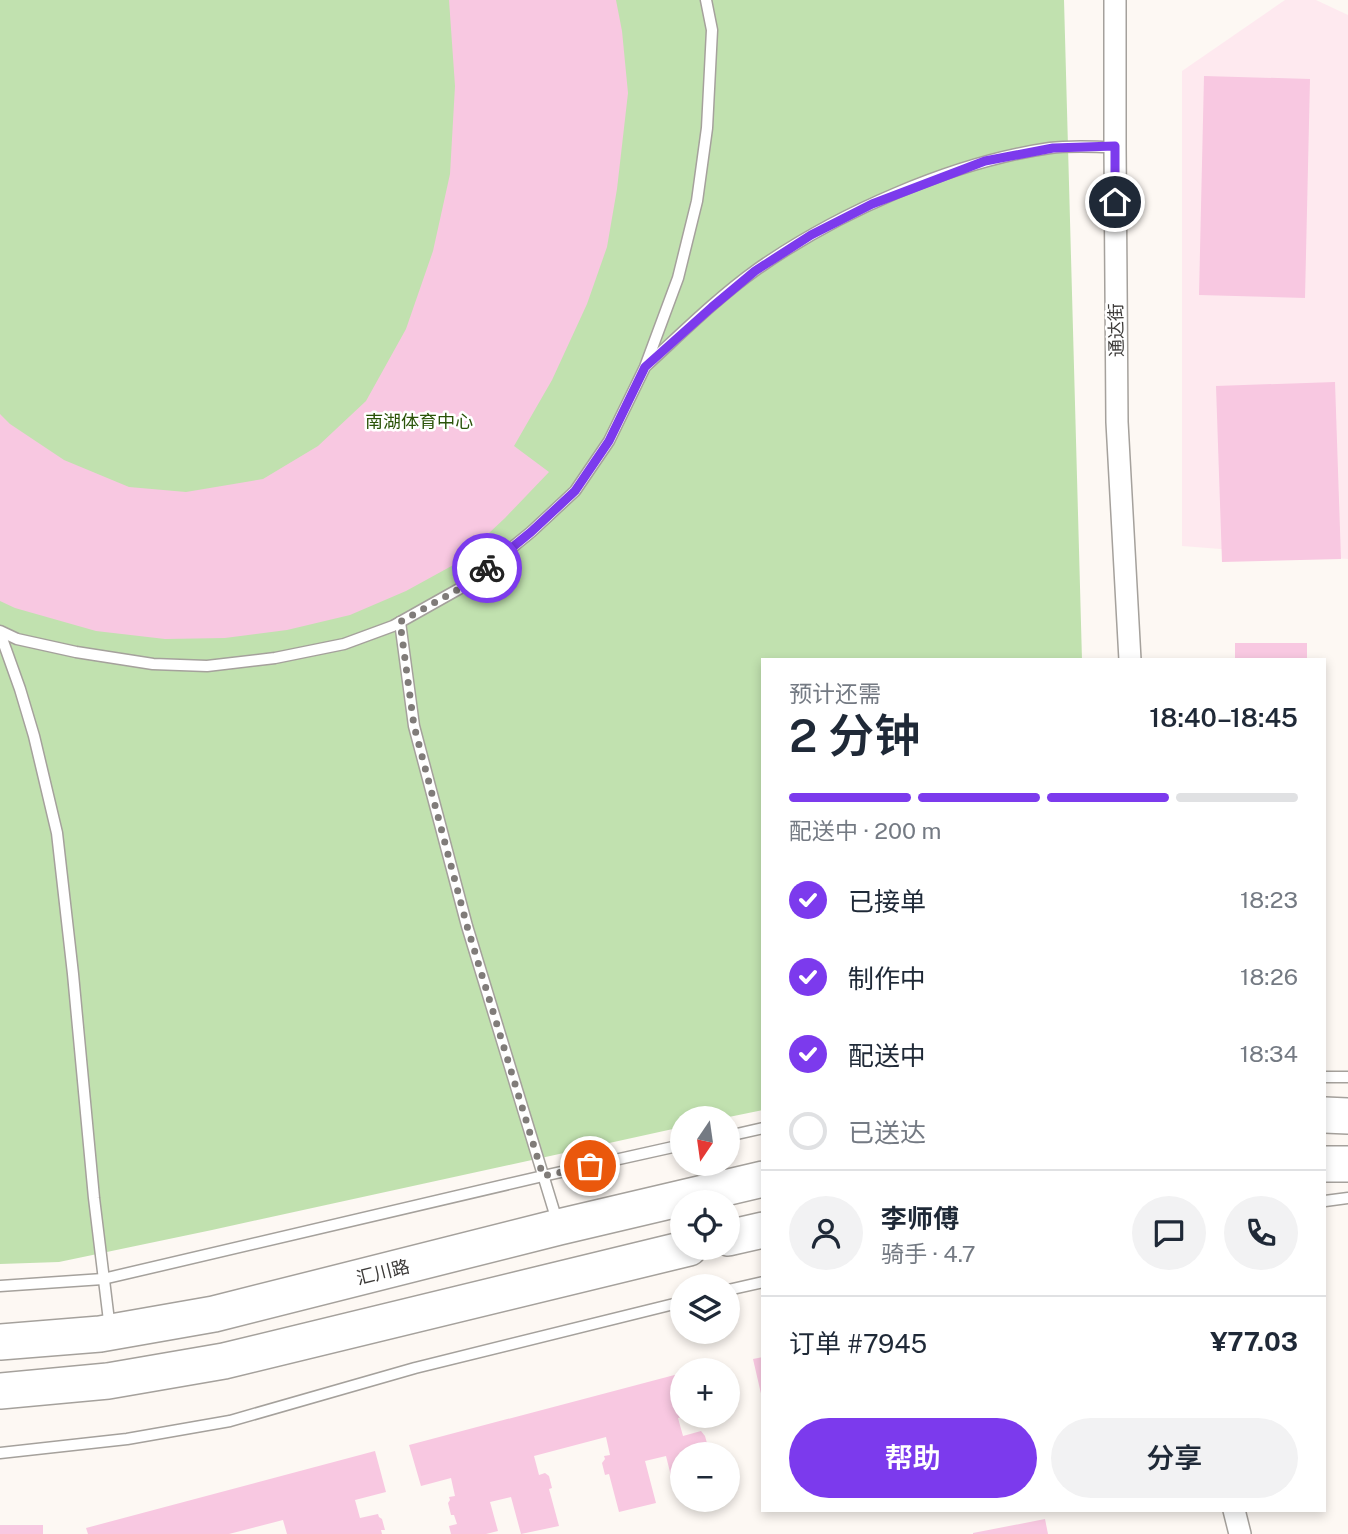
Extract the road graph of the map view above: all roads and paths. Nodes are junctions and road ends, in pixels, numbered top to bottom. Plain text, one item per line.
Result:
1 (706, 0) edge
2 (1115, 0) edge
3 (1115, 146) junction
4 (645, 367) junction
5 (400, 622) junction
6 (0, 632) edge
7 (1130, 658) edge
8 (1326, 1077) edge
9 (1348, 1077) edge
10 (1326, 1115) edge
11 (1348, 1115) edge
12 (761, 1128) edge
13 (740, 1133) edge
14 (670, 1149) edge
15 (1326, 1164) edge
16 (1348, 1164) edge
17 (543, 1176) junction
18 (761, 1179) edge
19 (1348, 1198) edge
20 (1326, 1201) edge
21 (559, 1227) junction
22 (761, 1230) edge
23 (740, 1235) edge
24 (670, 1253) edge
25 (103, 1279) junction
26 (761, 1282) edge
27 (0, 1286) edge
28 (740, 1287) edge
29 (670, 1305) edge
30 (110, 1332) junction
31 (0, 1342) edge
32 (0, 1391) edge
33 (0, 1453) edge
34 (1234, 1512) edge
35 (1240, 1534) edge

1 - 4 lane
2 - 3 street, 通达街
3 - 4 lane
3 - 7 street, 通达街
4 - 5 lane
5 - 6 lane
5 - 17 lane
6 - 25 lane
8 - 9 lane
10 - 11 main road
12 - 13 lane
14 - 17 lane
15 - 16 main road
17 - 21 lane
17 - 25 lane
18 - 21 main road, 汇川路
19 - 20 lane
21 - 30 main road, 汇川路
22 - 23 main road
24 - 32 main road
25 - 27 lane
25 - 30 lane
26 - 28 lane
29 - 33 lane
30 - 31 main road, 汇川路
34 - 35 street

